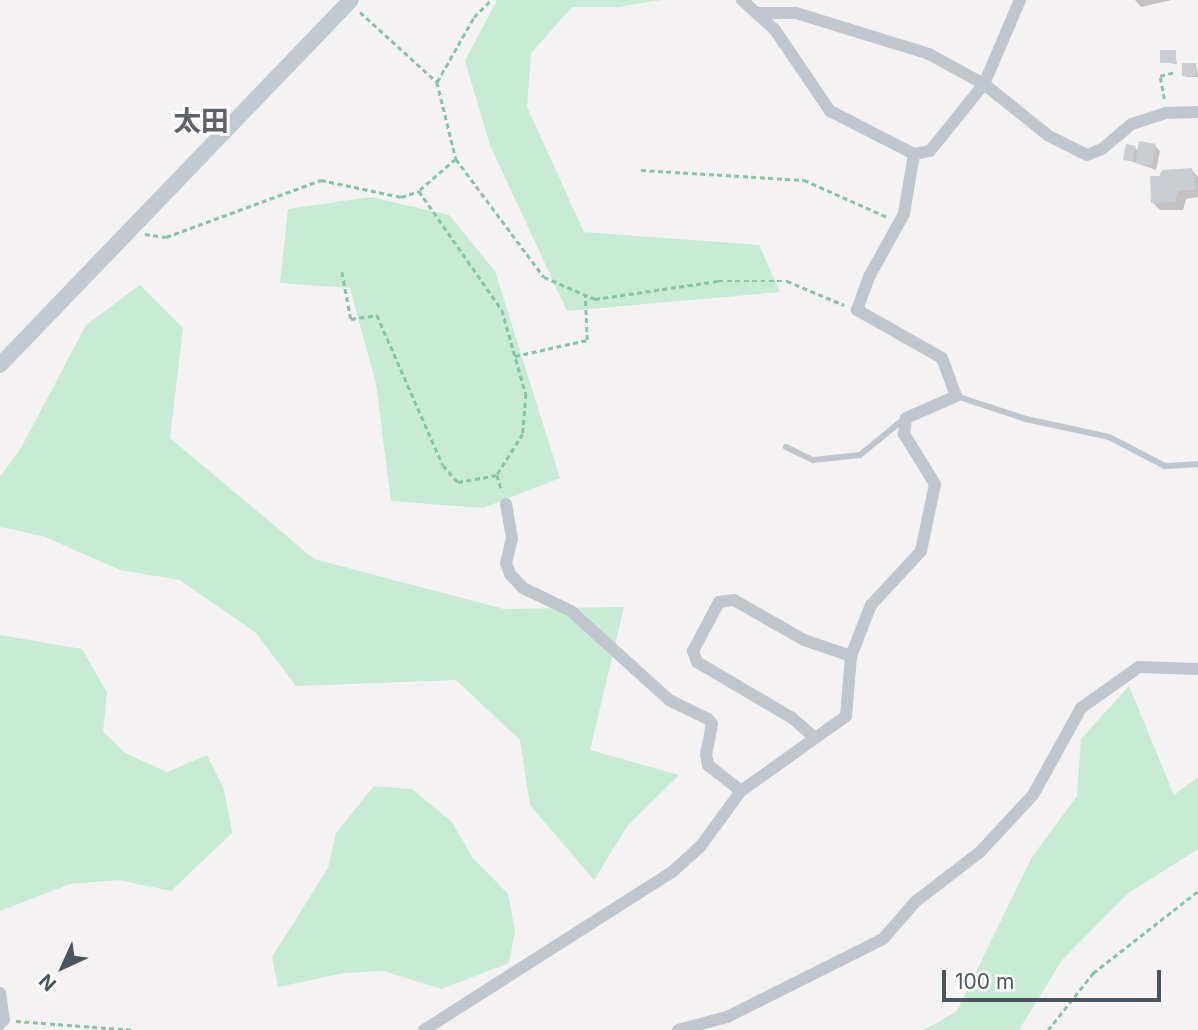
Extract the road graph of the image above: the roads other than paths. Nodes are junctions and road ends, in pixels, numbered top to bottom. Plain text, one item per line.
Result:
1 (742, 0) edge
2 (1020, 0) edge
3 (350, 1) edge
4 (758, 13) junction
5 (984, 84) junction
6 (1198, 112) edge
7 (914, 155) junction
8 (0, 365) edge
9 (956, 396) junction
10 (906, 418) junction
11 (786, 447) dead end
12 (1198, 464) edge
13 (506, 505) road end
14 (851, 656) junction
15 (1198, 669) edge
16 (815, 738) junction
17 (741, 791) junction
18 (0, 993) edge
19 (2, 1022) edge
20 (424, 1030) edge
21 (678, 1030) edge

1 - 4 street
2 - 5 street
3 - 8 street
4 - 5 street
4 - 7 street
5 - 6 street
5 - 7 street
7 - 9 street
9 - 10 street
9 - 12 lane
10 - 11 lane
10 - 14 street
13 - 17 street
14 - 16 street
14 - 16 street
15 - 21 street
16 - 17 street
17 - 20 street
18 - 19 street

